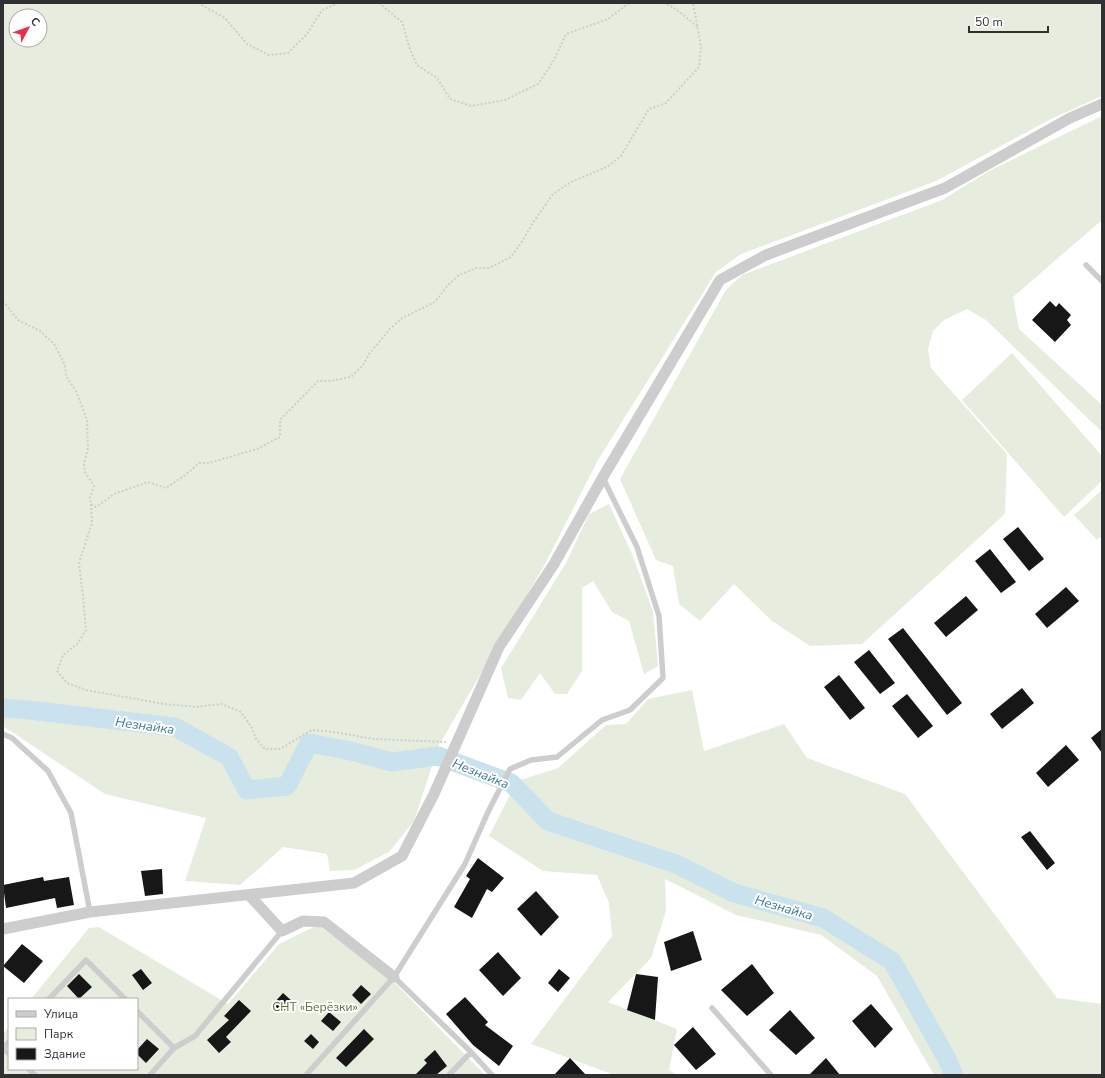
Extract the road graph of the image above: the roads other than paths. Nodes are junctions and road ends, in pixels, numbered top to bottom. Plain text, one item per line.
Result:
1 (1102, 104) edge
2 (1086, 265) dead end
3 (1102, 281) edge
4 (603, 477) junction
5 (3, 734) edge
6 (249, 895) junction
7 (90, 912) junction
8 (3, 929) edge
9 (282, 931) junction
10 (394, 977) junction
11 (50, 998) edge
12 (124, 998) edge
13 (712, 1008) dead end
14 (138, 1012) edge
15 (174, 1048) junction
16 (471, 1052) junction
17 (150, 1075) edge
18 (306, 1075) edge
19 (449, 1075) edge
20 (492, 1075) edge
21 (771, 1075) edge

1 - 4 street
2 - 3 lane
4 - 6 street
4 - 10 lane
5 - 7 lane
6 - 7 street
6 - 9 street
7 - 8 street
9 - 10 street
9 - 15 lane
10 - 16 lane
10 - 18 lane
11 - 12 lane
13 - 21 lane
14 - 15 lane
15 - 17 lane
16 - 19 lane
16 - 20 lane

